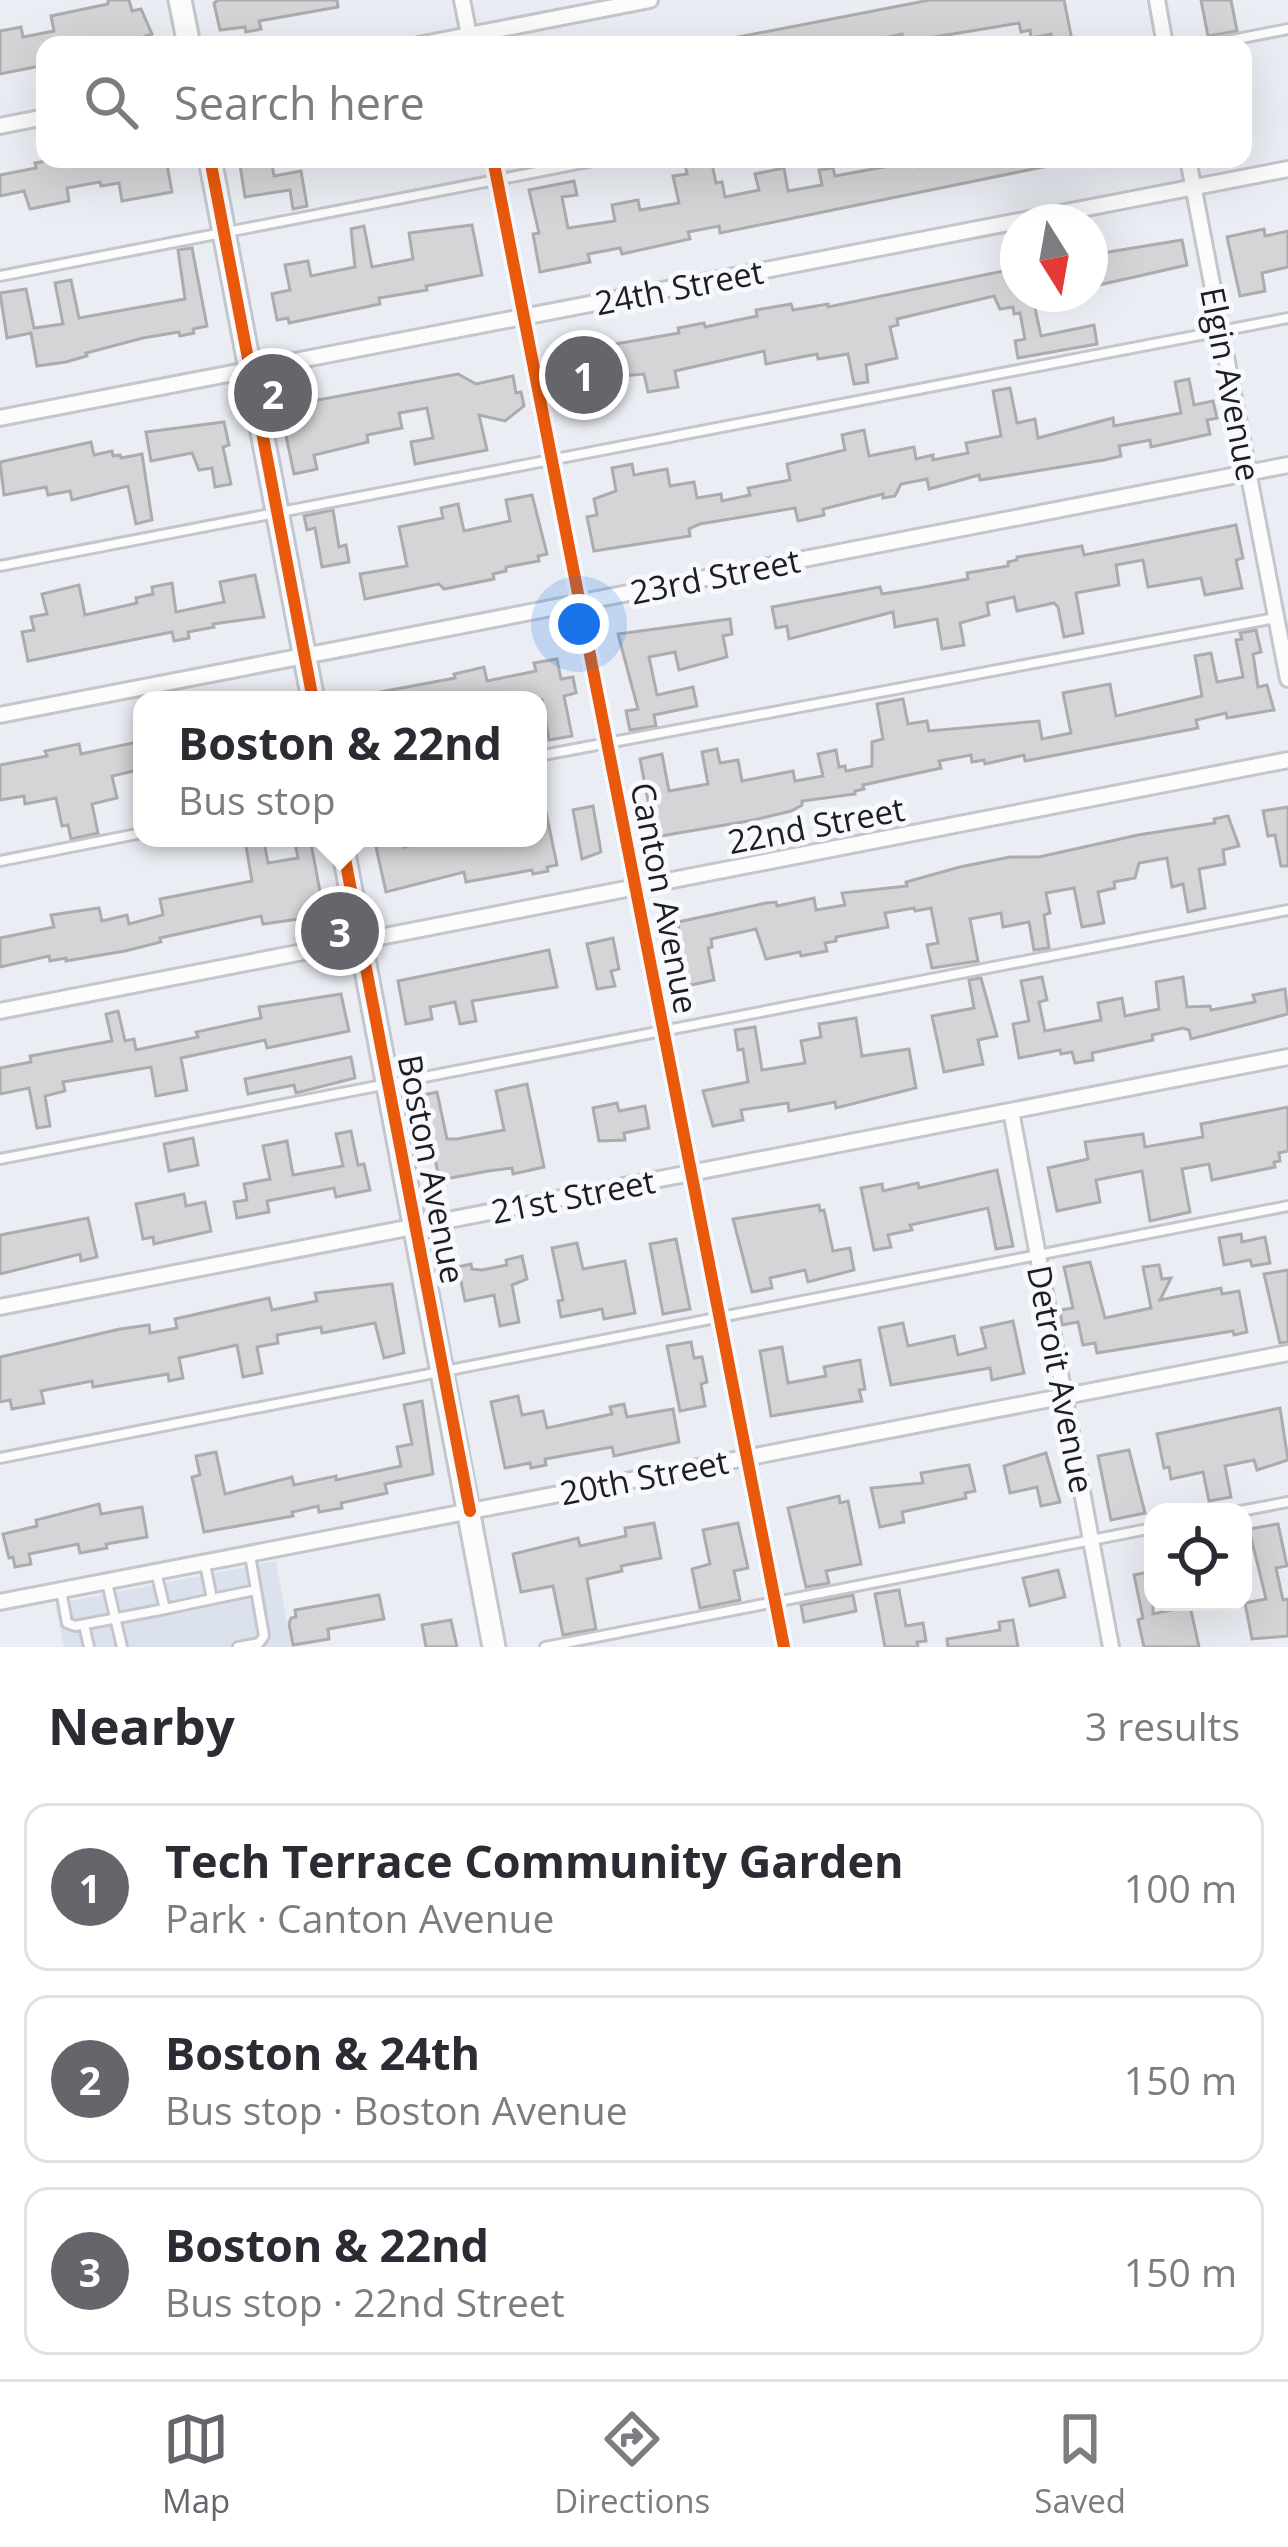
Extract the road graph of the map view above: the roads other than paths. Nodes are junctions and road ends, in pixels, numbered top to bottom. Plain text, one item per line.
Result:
1 (180, 0) edge
2 (462, 0) edge
3 (650, 0) edge
4 (1157, 0) edge
5 (1288, 29) edge
6 (186, 36) edge
7 (469, 36) edge
8 (488, 36) edge
9 (1164, 36) edge
10 (1252, 36) edge
11 (36, 119) edge
12 (0, 126) edge
13 (212, 168) edge
14 (495, 168) edge
15 (556, 168) edge
16 (1190, 168) edge
17 (1288, 169) edge
18 (497, 179) junction
19 (1193, 187) junction
20 (224, 232) junction
21 (0, 276) edge
22 (524, 317) junction
23 (1288, 318) edge
24 (1221, 332) junction
25 (251, 369) junction
26 (0, 418) edge
27 (552, 459) junction
28 (1288, 465) edge
29 (1248, 472) junction
30 (277, 511) junction
31 (0, 566) edge
32 (580, 602) junction
33 (1276, 618) junction
34 (1284, 637) edge
35 (304, 656) junction
36 (1288, 679) edge
37 (311, 691) edge
38 (0, 715) edge
39 (607, 742) junction
40 (547, 754) edge
41 (1288, 760) edge
42 (133, 835) edge
43 (343, 847) edge
44 (0, 861) edge
45 (635, 887) junction
46 (1288, 910) edge
47 (361, 940) junction
48 (0, 1011) edge
49 (663, 1030) junction
50 (1288, 1057) edge
51 (388, 1084) junction
52 (1011, 1111) junction
53 (0, 1159) edge
54 (691, 1173) junction
55 (1288, 1206) edge
56 (416, 1226) junction
57 (1038, 1255) junction
58 (0, 1307) edge
59 (719, 1315) junction
60 (1288, 1353) edge
61 (443, 1369) junction
62 (1064, 1396) junction
63 (747, 1457) junction
64 (0, 1458) edge
65 (1288, 1502) edge
66 (1252, 1509) edge
67 (470, 1511) junction
68 (1144, 1530) edge
69 (1091, 1540) junction
70 (249, 1553) junction
71 (204, 1562) junction
72 (156, 1572) junction
73 (107, 1581) junction
74 (61, 1590) junction
75 (256, 1590) junction
76 (212, 1599) junction
77 (775, 1600) junction
78 (0, 1602) edge
79 (165, 1609) junction
80 (115, 1618) junction
81 (84, 1625) junction
82 (89, 1647) edge
83 (122, 1647) edge
84 (238, 1647) edge
85 (494, 1647) edge
86 (545, 1647) edge
87 (784, 1647) edge
88 (1112, 1647) edge

1 - 6 street
2 - 7 street
3 - 8 street
4 - 9 street
5 - 10 lane
11 - 12 street
13 - 20 street
14 - 18 street, Canton Avenue
15 - 18 lane
16 - 19 street, Elgin Avenue
17 - 19 street, 24th Street
18 - 20 lane
18 - 22 street, Canton Avenue
19 - 22 street, 24th Street
19 - 24 street, Elgin Avenue
20 - 21 lane
20 - 25 street
22 - 25 street, 24th Street
22 - 27 street, Canton Avenue
23 - 24 lane
24 - 27 lane
24 - 29 street, Elgin Avenue
25 - 26 street, 24th Street
25 - 30 street
27 - 30 lane
27 - 32 street, Canton Avenue
28 - 29 street, 23rd Street
29 - 32 street, 23rd Street
29 - 33 street, Elgin Avenue
30 - 31 lane
30 - 35 street
32 - 35 street, 23rd Street
32 - 39 street, Canton Avenue
33 - 34 street, Elgin Avenue
33 - 39 lane
34 - 36 street, Elgin Avenue
35 - 37 street
35 - 38 street, 23rd Street
39 - 40 lane
39 - 45 street, Canton Avenue
41 - 45 street, 22nd Street
42 - 44 lane
43 - 47 street, Boston Avenue
45 - 47 street, 22nd Street
45 - 49 street, Canton Avenue
46 - 49 lane
47 - 48 street, 22nd Street
47 - 51 street, Boston Avenue
49 - 51 lane
49 - 54 street, Canton Avenue
50 - 52 street, 21st Street
51 - 53 lane
51 - 56 street, Boston Avenue
52 - 54 street, 21st Street
52 - 57 street, Detroit Avenue
54 - 56 street, 21st Street
54 - 59 street, Canton Avenue
55 - 57 lane
56 - 58 street, 21st Street
56 - 61 street, Boston Avenue
57 - 59 lane
57 - 62 street, Detroit Avenue
59 - 61 lane
59 - 63 street, Canton Avenue
60 - 62 street, 20th Street
61 - 64 lane
61 - 67 street, Boston Avenue
62 - 63 street, 20th Street
62 - 69 street, Detroit Avenue
63 - 67 street, 20th Street
63 - 77 street, Canton Avenue
65 - 66 lane
67 - 70 street, 20th Street
67 - 85 street, Boston Avenue
68 - 69 lane
69 - 77 lane
69 - 88 street, Detroit Avenue
70 - 71 street, 20th Street
70 - 75 lane
71 - 72 street, 20th Street
71 - 76 lane
72 - 73 street, 20th Street
72 - 79 lane
73 - 74 street, 20th Street
73 - 80 lane
74 - 78 street, 20th Street
74 - 81 lane
75 - 76 lane
75 - 84 lane
76 - 79 lane
77 - 86 lane
77 - 87 street, Canton Avenue
79 - 80 lane
80 - 81 lane
80 - 83 lane
81 - 82 lane

